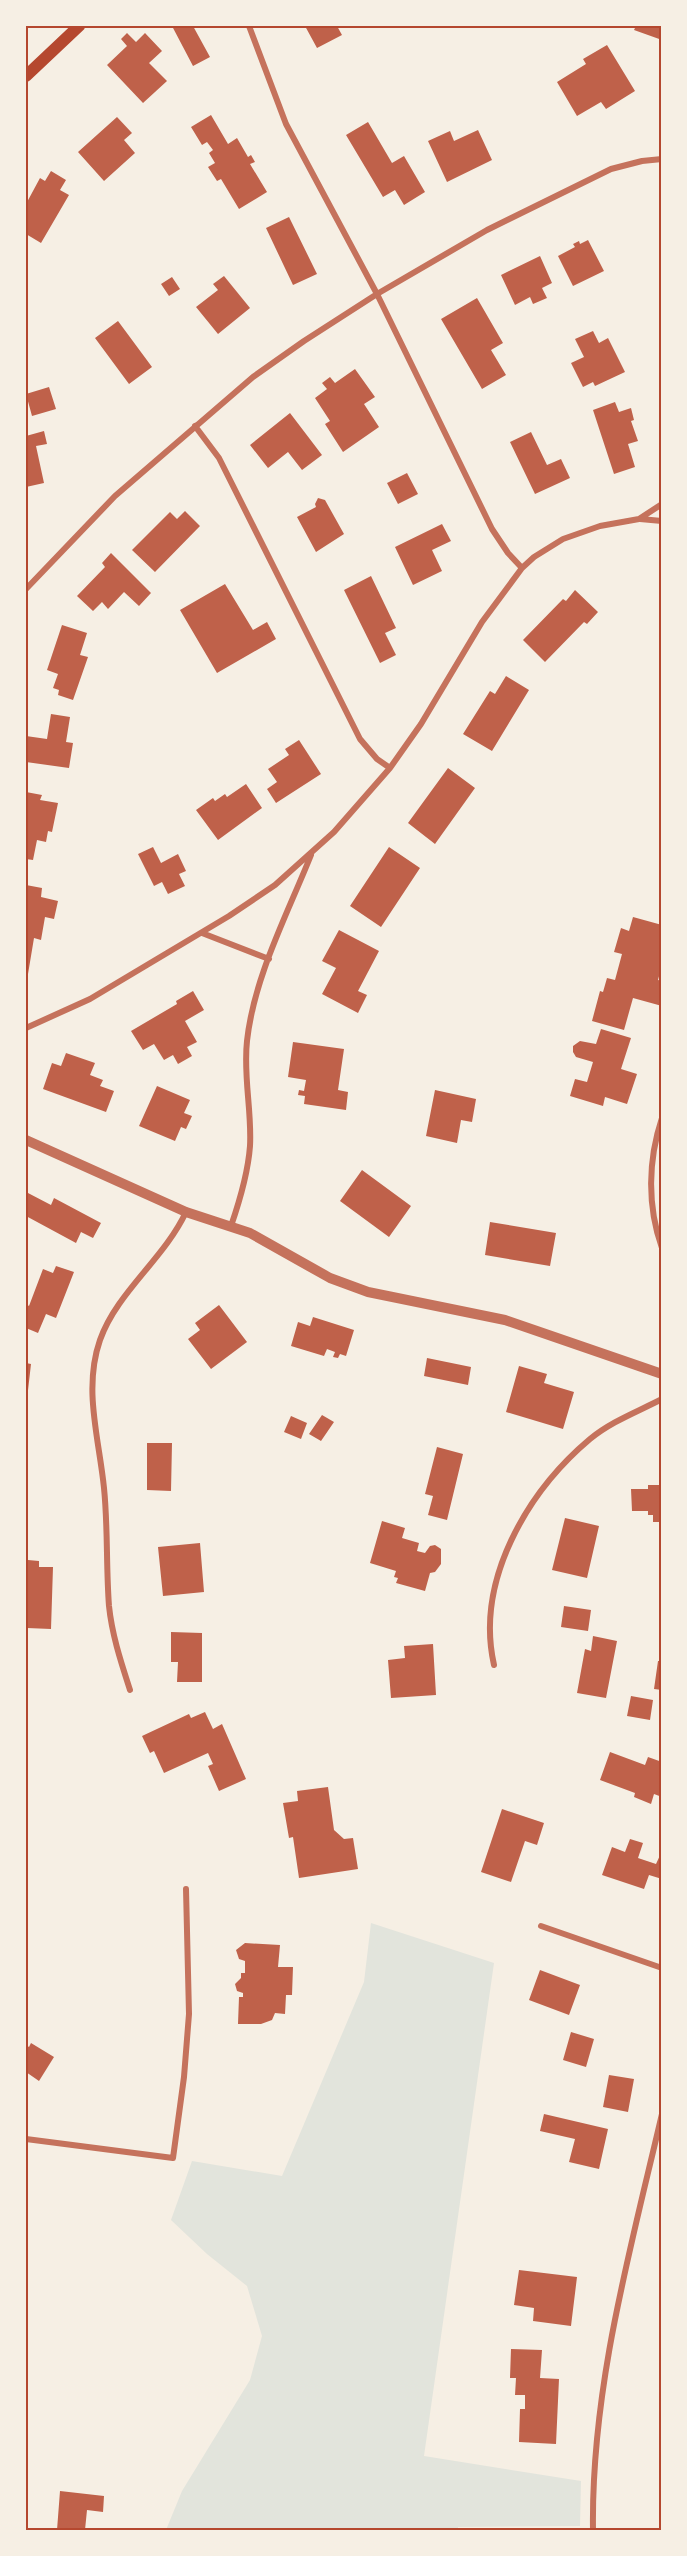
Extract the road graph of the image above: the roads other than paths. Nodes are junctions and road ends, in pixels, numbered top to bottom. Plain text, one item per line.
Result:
1 (80, 26) edge
2 (249, 26) edge
3 (26, 76) edge
4 (662, 159) edge
5 (376, 294) junction
6 (195, 426) junction
7 (662, 504) edge
8 (639, 519) junction
9 (662, 521) edge
10 (522, 568) junction
11 (26, 589) edge
12 (390, 768) junction
13 (313, 852) junction
14 (202, 933) junction
15 (269, 959) junction
16 (26, 1028) edge
17 (662, 1118) edge
18 (26, 1140) edge
19 (186, 1212) junction
20 (231, 1226) junction
21 (662, 1248) edge
22 (662, 1374) edge
23 (662, 1399) edge
24 (494, 1665) dead end
25 (130, 1690) dead end
26 (186, 1889) dead end
27 (541, 1926) dead end
28 (662, 1968) edge
29 (662, 2114) edge
30 (26, 2139) edge
31 (593, 2530) edge

1 - 3 main road
2 - 5 street
4 - 5 street
5 - 6 street
5 - 10 street
6 - 11 street
6 - 12 street
7 - 8 street
8 - 9 street
8 - 10 street
10 - 12 street
12 - 13 street
13 - 14 street
13 - 15 street
14 - 15 street
14 - 16 street
15 - 20 street
17 - 21 street
18 - 19 street
19 - 20 street
19 - 25 street
20 - 22 street
23 - 24 street
26 - 30 street
27 - 28 street
29 - 31 street

